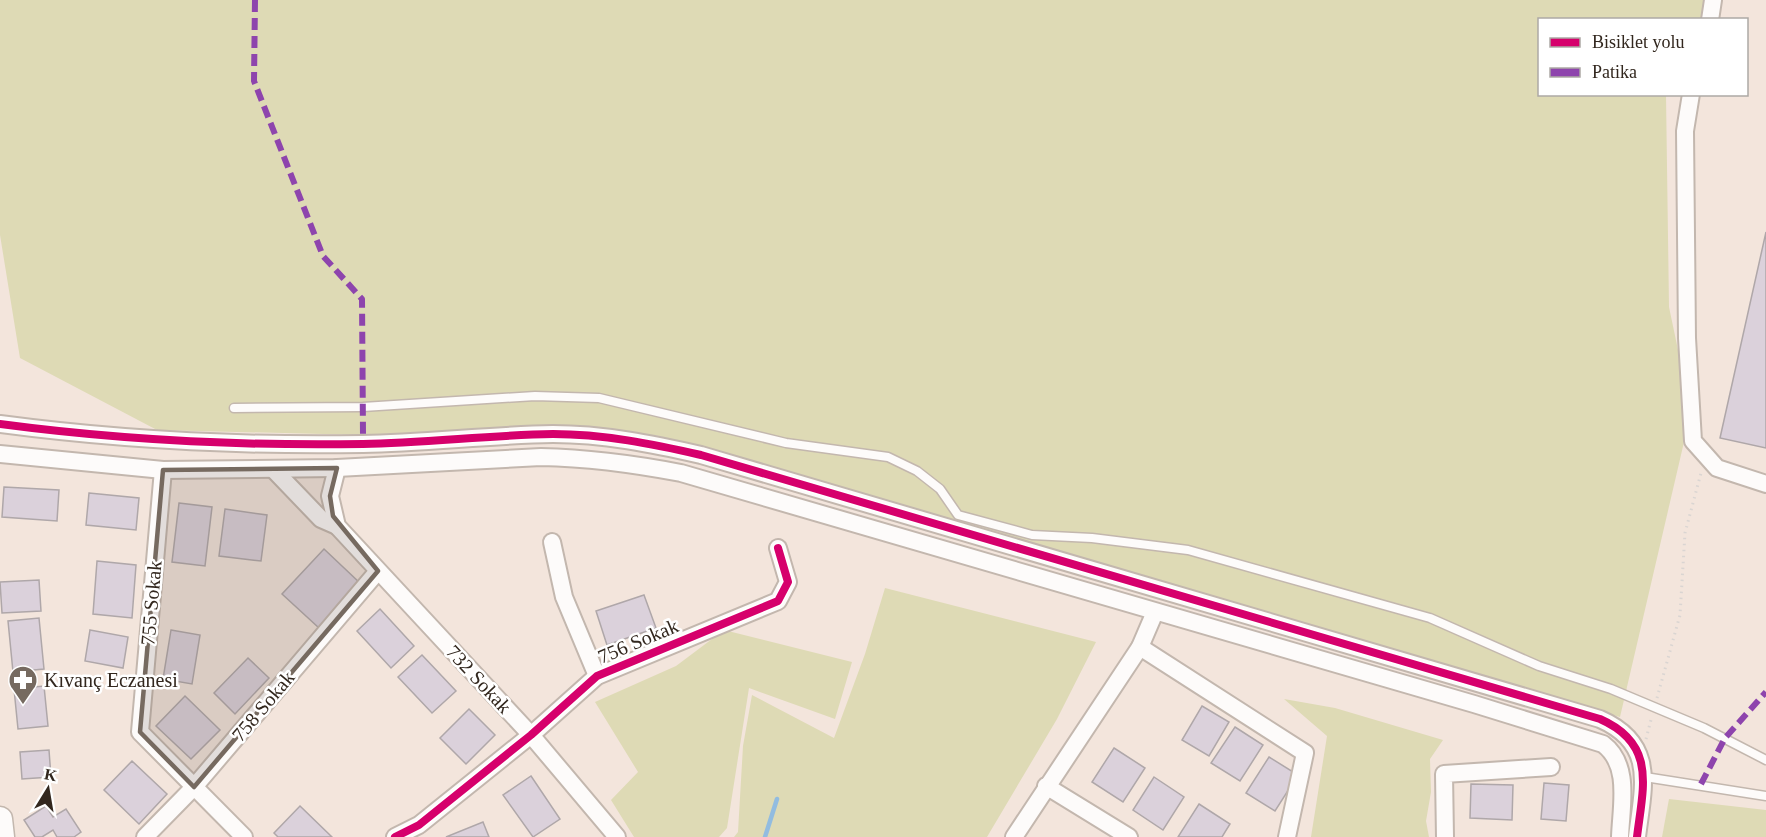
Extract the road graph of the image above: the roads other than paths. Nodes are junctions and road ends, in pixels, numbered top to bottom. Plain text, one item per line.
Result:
1 (1713, 0) edge
2 (1710, 18) edge
3 (1691, 96) edge
4 (234, 408) dead end
5 (0, 424) edge
6 (0, 454) edge
7 (337, 468) junction
8 (273, 469) junction
9 (163, 470) junction
10 (1766, 484) edge
11 (337, 526) junction
12 (552, 542) dead end
13 (778, 548) dead end
14 (378, 571) junction
15 (1155, 612) junction
16 (1140, 647) junction
17 (597, 676) junction
18 (531, 735) junction
19 (1766, 760) edge
20 (1551, 767) dead end
21 (1645, 777) junction
22 (194, 786) junction
23 (1046, 786) junction
24 (1766, 796) edge
25 (0, 819) edge
26 (421, 831) edge
27 (2, 837) edge
28 (145, 837) edge
29 (244, 837) edge
30 (395, 837) edge
31 (617, 837) edge
32 (1014, 837) edge
33 (1129, 837) edge
34 (1287, 837) edge
35 (1445, 837) edge
36 (1620, 837) edge
37 (1637, 837) edge

1 - 2 street
3 - 10 street
4 - 19 lane
5 - 21 street
6 - 9 street
7 - 8 street
7 - 11 street, 732 Sokak
7 - 15 street
8 - 9 street
8 - 11 street, 732 Sokak
9 - 22 street, 755 Sokak
11 - 14 street, 732 Sokak
12 - 17 street
13 - 17 street, 756 Sokak
14 - 18 street, 732 Sokak
14 - 22 street, 758 Sokak
15 - 16 street
15 - 36 street
16 - 23 street
16 - 34 street
17 - 18 street, 756 Sokak
18 - 26 street, 756 Sokak
18 - 31 street, 732 Sokak
20 - 35 street
21 - 24 lane
21 - 37 street
22 - 28 street, 758 Sokak
22 - 29 street, 755 Sokak
23 - 32 street
23 - 33 street
25 - 27 street
26 - 30 street, 756 Sokak

